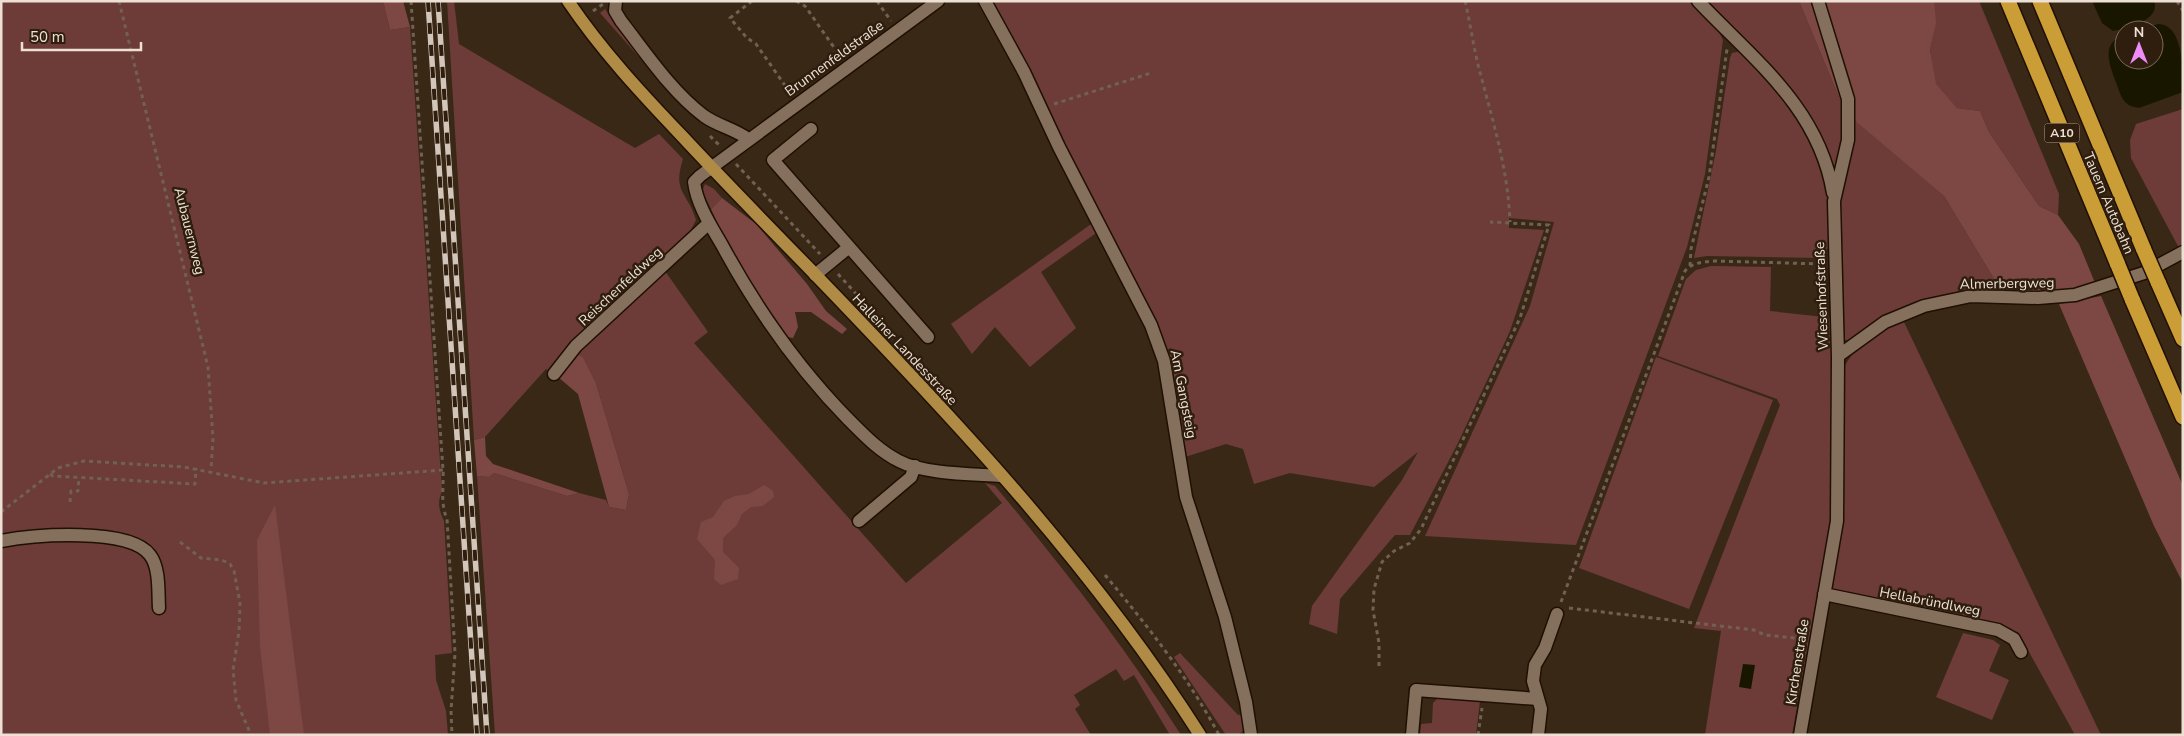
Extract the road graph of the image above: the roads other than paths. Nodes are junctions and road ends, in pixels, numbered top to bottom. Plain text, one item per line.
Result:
1 (568, 1) edge
2 (616, 1) edge
3 (938, 1) edge
4 (986, 1) edge
5 (1698, 1) edge
6 (1818, 1) edge
7 (2008, 1) edge
8 (2040, 1) edge
9 (811, 129) dead end
10 (748, 139) junction
11 (712, 168) junction
12 (1834, 201) junction
13 (709, 223) junction
14 (848, 248) junction
15 (2183, 252) edge
16 (816, 275) junction
17 (928, 337) dead end
18 (2183, 339) edge
19 (1838, 356) junction
20 (554, 374) dead end
21 (2183, 417) edge
22 (915, 466) junction
23 (1000, 476) junction
24 (860, 521) dead end
25 (1, 541) edge
26 (1824, 594) junction
27 (160, 608) dead end
28 (1557, 614) road end
29 (2021, 652) dead end
30 (1538, 699) junction
31 (1804, 733) edge
32 (1200, 735) edge
33 (1251, 735) edge
34 (1412, 735) edge
35 (1538, 735) edge

1 - 11 main road, Halleiner Landesstraße
2 - 10 street
3 - 10 street, Brunnenfeldstraße
4 - 33 street, Am Gangsteig
5 - 12 street
6 - 12 street, Wiesenhofstraße
7 - 21 highway, Tauern Autobahn / A10, bridge
8 - 18 highway, Tauern Autobahn / A10, bridge
9 - 14 street
10 - 11 street, Brunnenfeldstraße
11 - 13 street, Brunnenfeldstraße
11 - 16 main road, Halleiner Landesstraße
12 - 19 street, Wiesenhofstraße
13 - 20 street, Reischenfeldweg
13 - 22 street
14 - 16 street
14 - 17 street
15 - 19 street, Almerbergweg
16 - 23 main road, Halleiner Landesstraße
19 - 26 street, Wiesenhofstraße
22 - 23 street
22 - 24 street
23 - 32 main road, Halleiner Landesstraße
25 - 27 street
26 - 29 street, Hellabründlweg
26 - 31 street, Kirchenstraße
28 - 30 street
30 - 34 street
30 - 35 street

